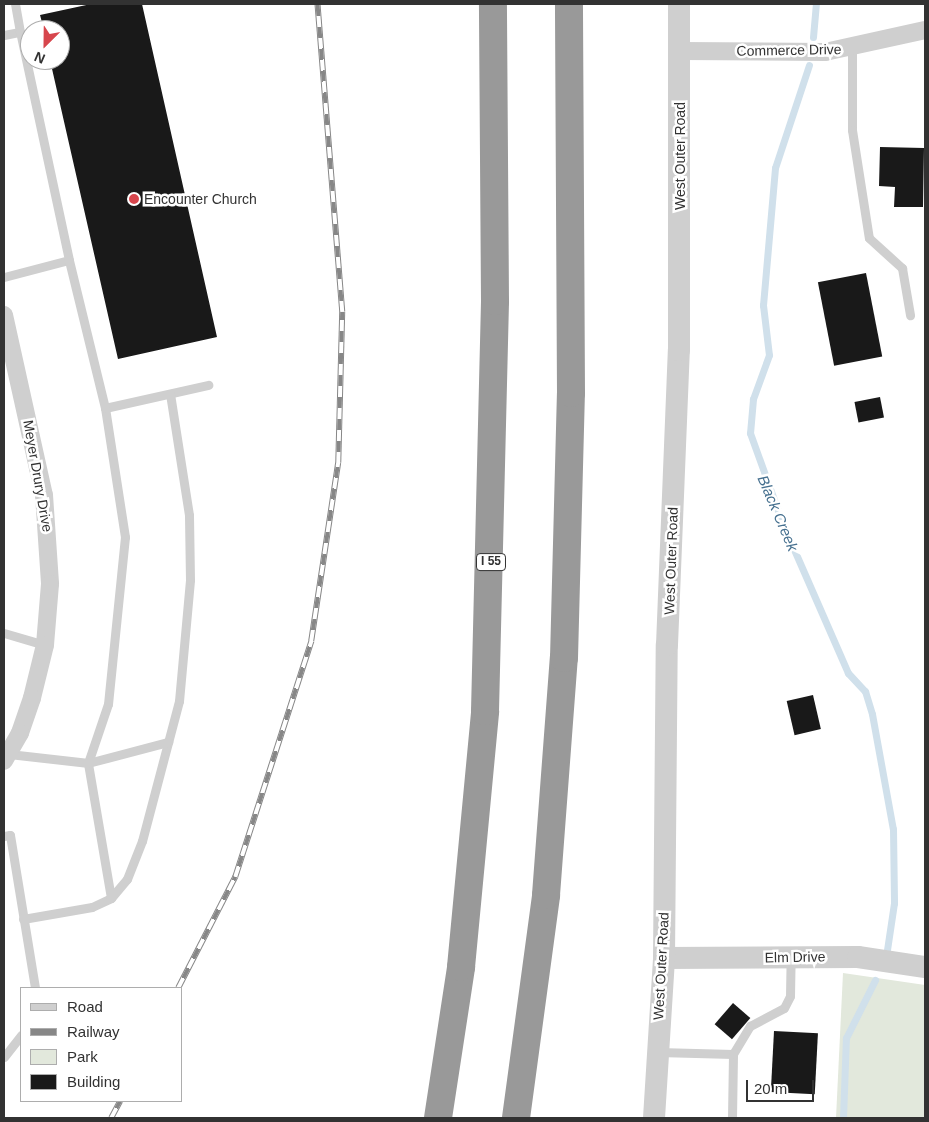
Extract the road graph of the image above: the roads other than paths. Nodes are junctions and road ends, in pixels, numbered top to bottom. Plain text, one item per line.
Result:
1 (15, 4) edge
2 (493, 4) edge
3 (569, 4) edge
4 (679, 4) edge
5 (925, 30) edge
6 (20, 32) joint
7 (4, 35) edge
8 (852, 48) junction
9 (680, 51) junction
10 (28, 70) edge
11 (69, 260) junction
12 (4, 277) edge
13 (4, 315) edge
14 (910, 315) dead end
15 (208, 385) dead end
16 (170, 394) junction
17 (105, 408) junction
18 (4, 633) edge
19 (45, 646) junction
20 (168, 742) junction
21 (7, 757) edge
22 (88, 763) junction
23 (4, 836) edge
24 (111, 898) junction
25 (24, 919) junction
26 (791, 957) junction
27 (664, 958) junction
28 (925, 967) edge
29 (35, 987) edge
30 (20, 1036) edge
31 (656, 1052) junction
32 (733, 1054) junction
33 (4, 1057) edge
34 (438, 1118) edge
35 (516, 1118) edge
36 (654, 1118) edge
37 (732, 1118) edge

1 - 6 lane
2 - 34 highway, I 55
3 - 35 highway
4 - 9 street, West Outer Road
5 - 8 street, Commerce Drive
6 - 7 lane
8 - 9 street, Commerce Drive
8 - 14 lane
9 - 27 street, West Outer Road
10 - 11 lane
11 - 12 lane
11 - 17 lane
13 - 19 street, Meyer Drury Drive
15 - 16 lane
16 - 17 lane
16 - 20 lane
17 - 22 lane
18 - 19 lane
19 - 21 street, Meyer Drury Drive
20 - 22 lane
20 - 24 lane
21 - 22 lane
22 - 24 lane
23 - 25 lane
24 - 25 lane
25 - 29 lane
26 - 27 street, Elm Drive
26 - 28 street, Elm Drive
26 - 32 lane
27 - 31 street, West Outer Road
30 - 33 lane
31 - 32 lane
31 - 36 street, West Outer Road
32 - 37 lane

